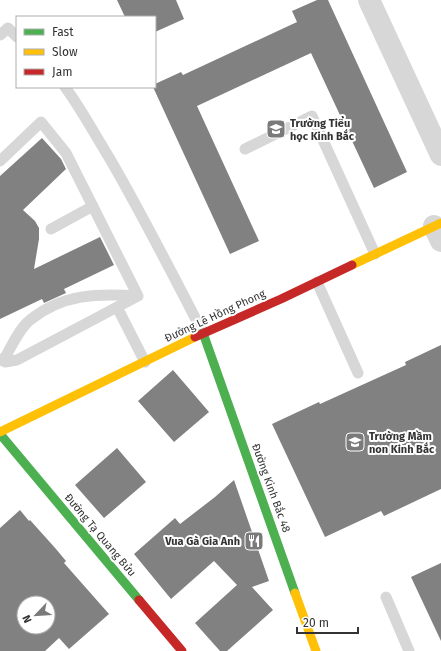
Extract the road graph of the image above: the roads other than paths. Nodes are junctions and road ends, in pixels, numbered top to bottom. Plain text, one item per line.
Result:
1 (369, 0) edge
2 (0, 35) edge
3 (16, 36) edge
4 (66, 88) edge
5 (245, 149) dead end
6 (441, 155) edge
7 (0, 160) edge
8 (93, 206) junction
9 (51, 229) dead end
10 (439, 230) edge
11 (375, 254) junction
12 (317, 282) junction
13 (138, 296) junction
14 (117, 307) junction
15 (204, 333) junction
16 (1, 360) edge
17 (145, 362) junction
18 (358, 373) dead end
19 (0, 433) edge
20 (386, 598) dead end
21 (182, 651) edge
22 (316, 651) edge
23 (409, 651) edge

1 - 6 street
2 - 3 lane
4 - 15 lane
5 - 11 lane
7 - 8 lane
8 - 9 lane
8 - 13 lane
10 - 11 street, Đường Lê Hồng Phong
11 - 12 street, Đường Lê Hồng Phong
12 - 15 street, Đường Lê Hồng Phong
12 - 18 lane
13 - 14 lane
13 - 16 lane
14 - 16 lane
14 - 17 lane
15 - 17 street, Đường Lê Hồng Phong
15 - 22 street, Đường Kinh Bắc 48
17 - 19 street, Đường Lê Hồng Phong
19 - 21 street, Đường Tạ Quang Bửu
20 - 23 lane

